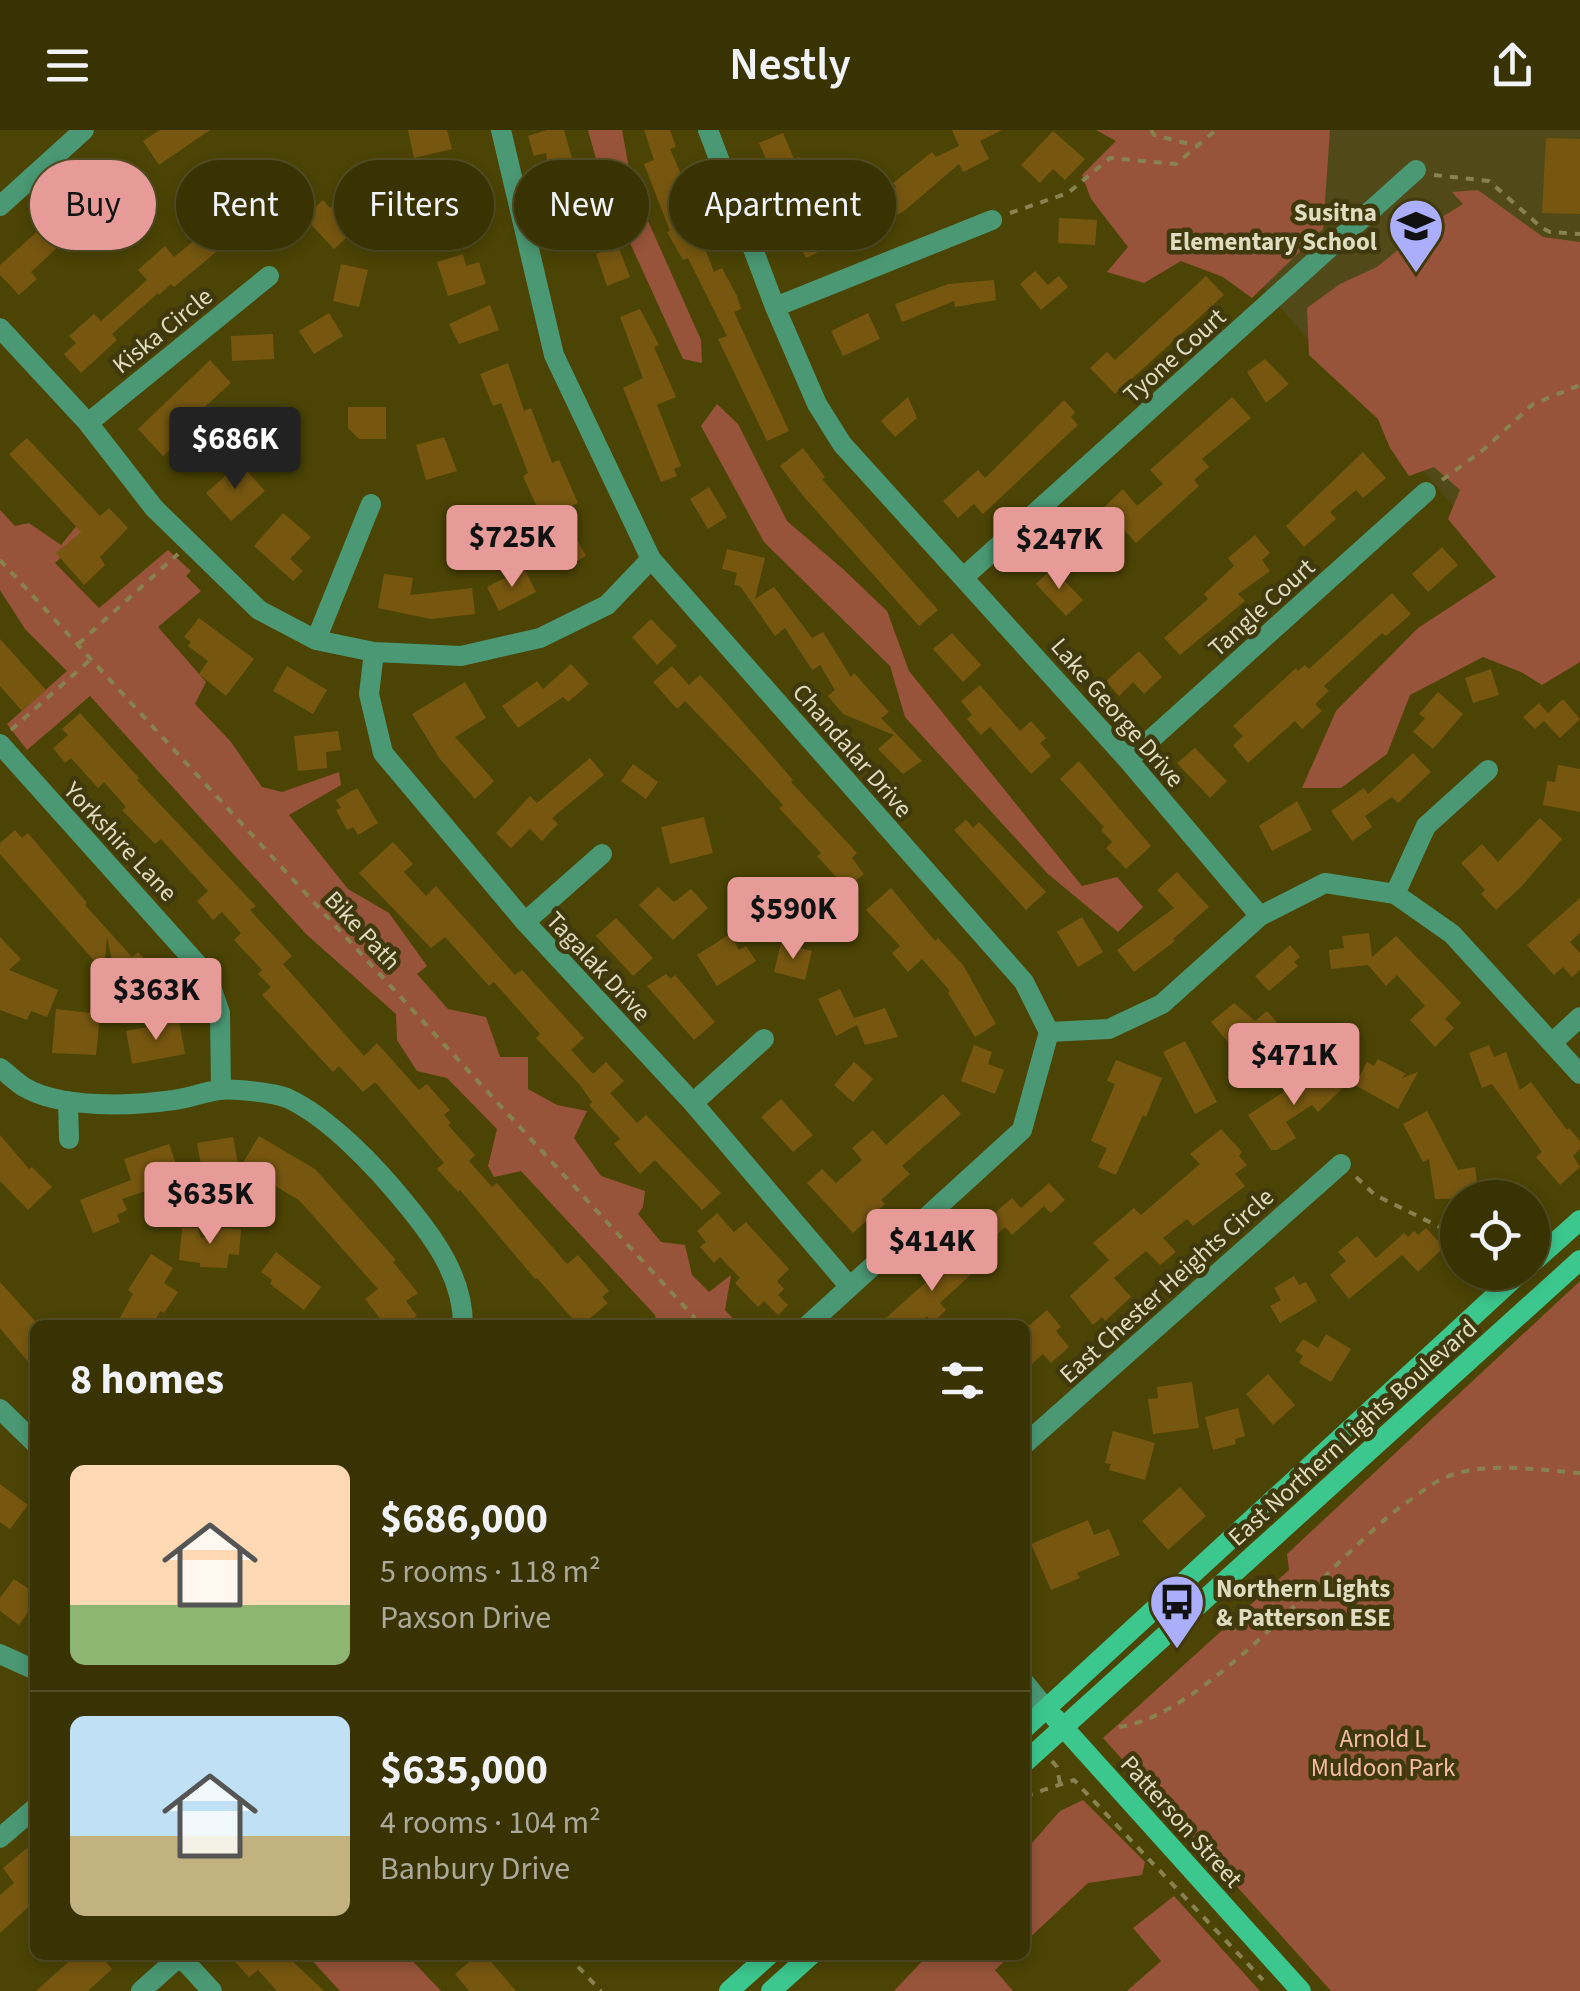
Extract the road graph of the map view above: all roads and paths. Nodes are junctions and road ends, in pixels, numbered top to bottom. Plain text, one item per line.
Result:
1 (84, 130) edge
2 (501, 130) edge
3 (708, 130) edge
4 (1151, 130) edge
5 (1216, 130) edge
6 (1198, 146) junction
7 (1416, 170) joint
8 (0, 206) edge
9 (992, 220) joint
10 (1580, 234) edge
11 (269, 276) dead end
12 (775, 307) junction
13 (0, 328) edge
14 (1580, 385) edge
15 (88, 423) junction
16 (1426, 492) joint
17 (371, 504) dead end
18 (190, 543) junction
19 (651, 559) junction
20 (0, 560) edge
21 (965, 576) junction
22 (316, 640) junction
23 (78, 644) junction
24 (374, 652) junction
25 (91, 659) junction
26 (0, 742) edge
27 (1128, 760) junction
28 (1488, 770) dead end
29 (602, 854) dead end
30 (1395, 894) junction
31 (1260, 916) junction
32 (526, 922) junction
33 (1580, 1017) edge
34 (1049, 1032) junction
35 (764, 1039) dead end
36 (1552, 1043) junction
37 (0, 1068) edge
38 (1580, 1074) edge
39 (221, 1089) junction
40 (68, 1102) junction
41 (692, 1103) junction
42 (68, 1140) dead end
43 (1341, 1164) joint
44 (1580, 1220) edge
45 (1440, 1227) edge
46 (1550, 1246) edge
47 (1580, 1260) edge
48 (850, 1287) junction
49 (1502, 1290) edge
50 (467, 1320) edge
51 (694, 1320) edge
52 (814, 1320) edge
53 (0, 1410) edge
54 (30, 1438) edge
55 (1030, 1440) edge
56 (1580, 1474) edge
57 (0, 1654) edge
58 (30, 1668) edge
59 (1030, 1689) edge
60 (1047, 1710) junction
61 (1030, 1724) edge
62 (1064, 1727) junction
63 (1118, 1728) dead end
64 (1030, 1758) edge
65 (1057, 1766) dead end
66 (1060, 1784) junction
67 (1030, 1794) edge
68 (30, 1812) edge
69 (0, 1838) edge
70 (174, 1960) edge
71 (184, 1960) edge
72 (572, 1960) edge
73 (763, 1960) edge
74 (805, 1960) edge
75 (140, 1991) edge
76 (212, 1991) edge
77 (601, 1991) edge
78 (729, 1991) edge
79 (771, 1991) edge
80 (1274, 1991) edge
81 (1301, 1991) edge

1 - 8 street
2 - 19 street, Chandalar Drive
3 - 12 street, Lake George Drive
4 - 6 path
5 - 6 path
6 - 9 path
7 - 10 path
7 - 21 street, Tyone Court
9 - 12 street
11 - 15 street, Kiska Circle
12 - 21 street, Lake George Drive
13 - 15 street
14 - 16 path
15 - 18 street
16 - 27 street, Tangle Court
17 - 22 street
18 - 22 street
18 - 23 path
19 - 24 street
19 - 34 street, Chandalar Drive
20 - 23 path, Bike Path
21 - 27 street, Lake George Drive
22 - 24 street
23 - 25 path, Bike Path
24 - 32 street, Tagalak Drive
25 - 26 path
25 - 51 path, Bike Path
26 - 39 street, Yorkshire Lane
27 - 31 street, Lake George Drive
28 - 30 street
29 - 32 street
30 - 31 street
30 - 36 street
31 - 34 street
32 - 41 street, Tagalak Drive
33 - 36 street
34 - 48 street
35 - 41 street
36 - 38 street
37 - 40 street
39 - 40 street
39 - 50 street
40 - 42 street
41 - 48 street, Tagalak Drive
43 - 45 path
43 - 55 street, East Chester Heights Circle
44 - 46 main road
47 - 62 main road, East Northern Lights Boulevard
48 - 52 street
49 - 60 main road, East Northern Lights Boulevard
53 - 54 street
56 - 63 path
57 - 58 street
59 - 60 street, Patterson Street
60 - 61 main road, East Northern Lights Boulevard
60 - 62 main road, Patterson Street
62 - 64 main road, East Northern Lights Boulevard
62 - 81 main road, Patterson Street
65 - 66 path
66 - 67 path
66 - 80 path
68 - 69 street
70 - 75 street
71 - 76 street
72 - 77 path
73 - 78 main road
74 - 79 main road

